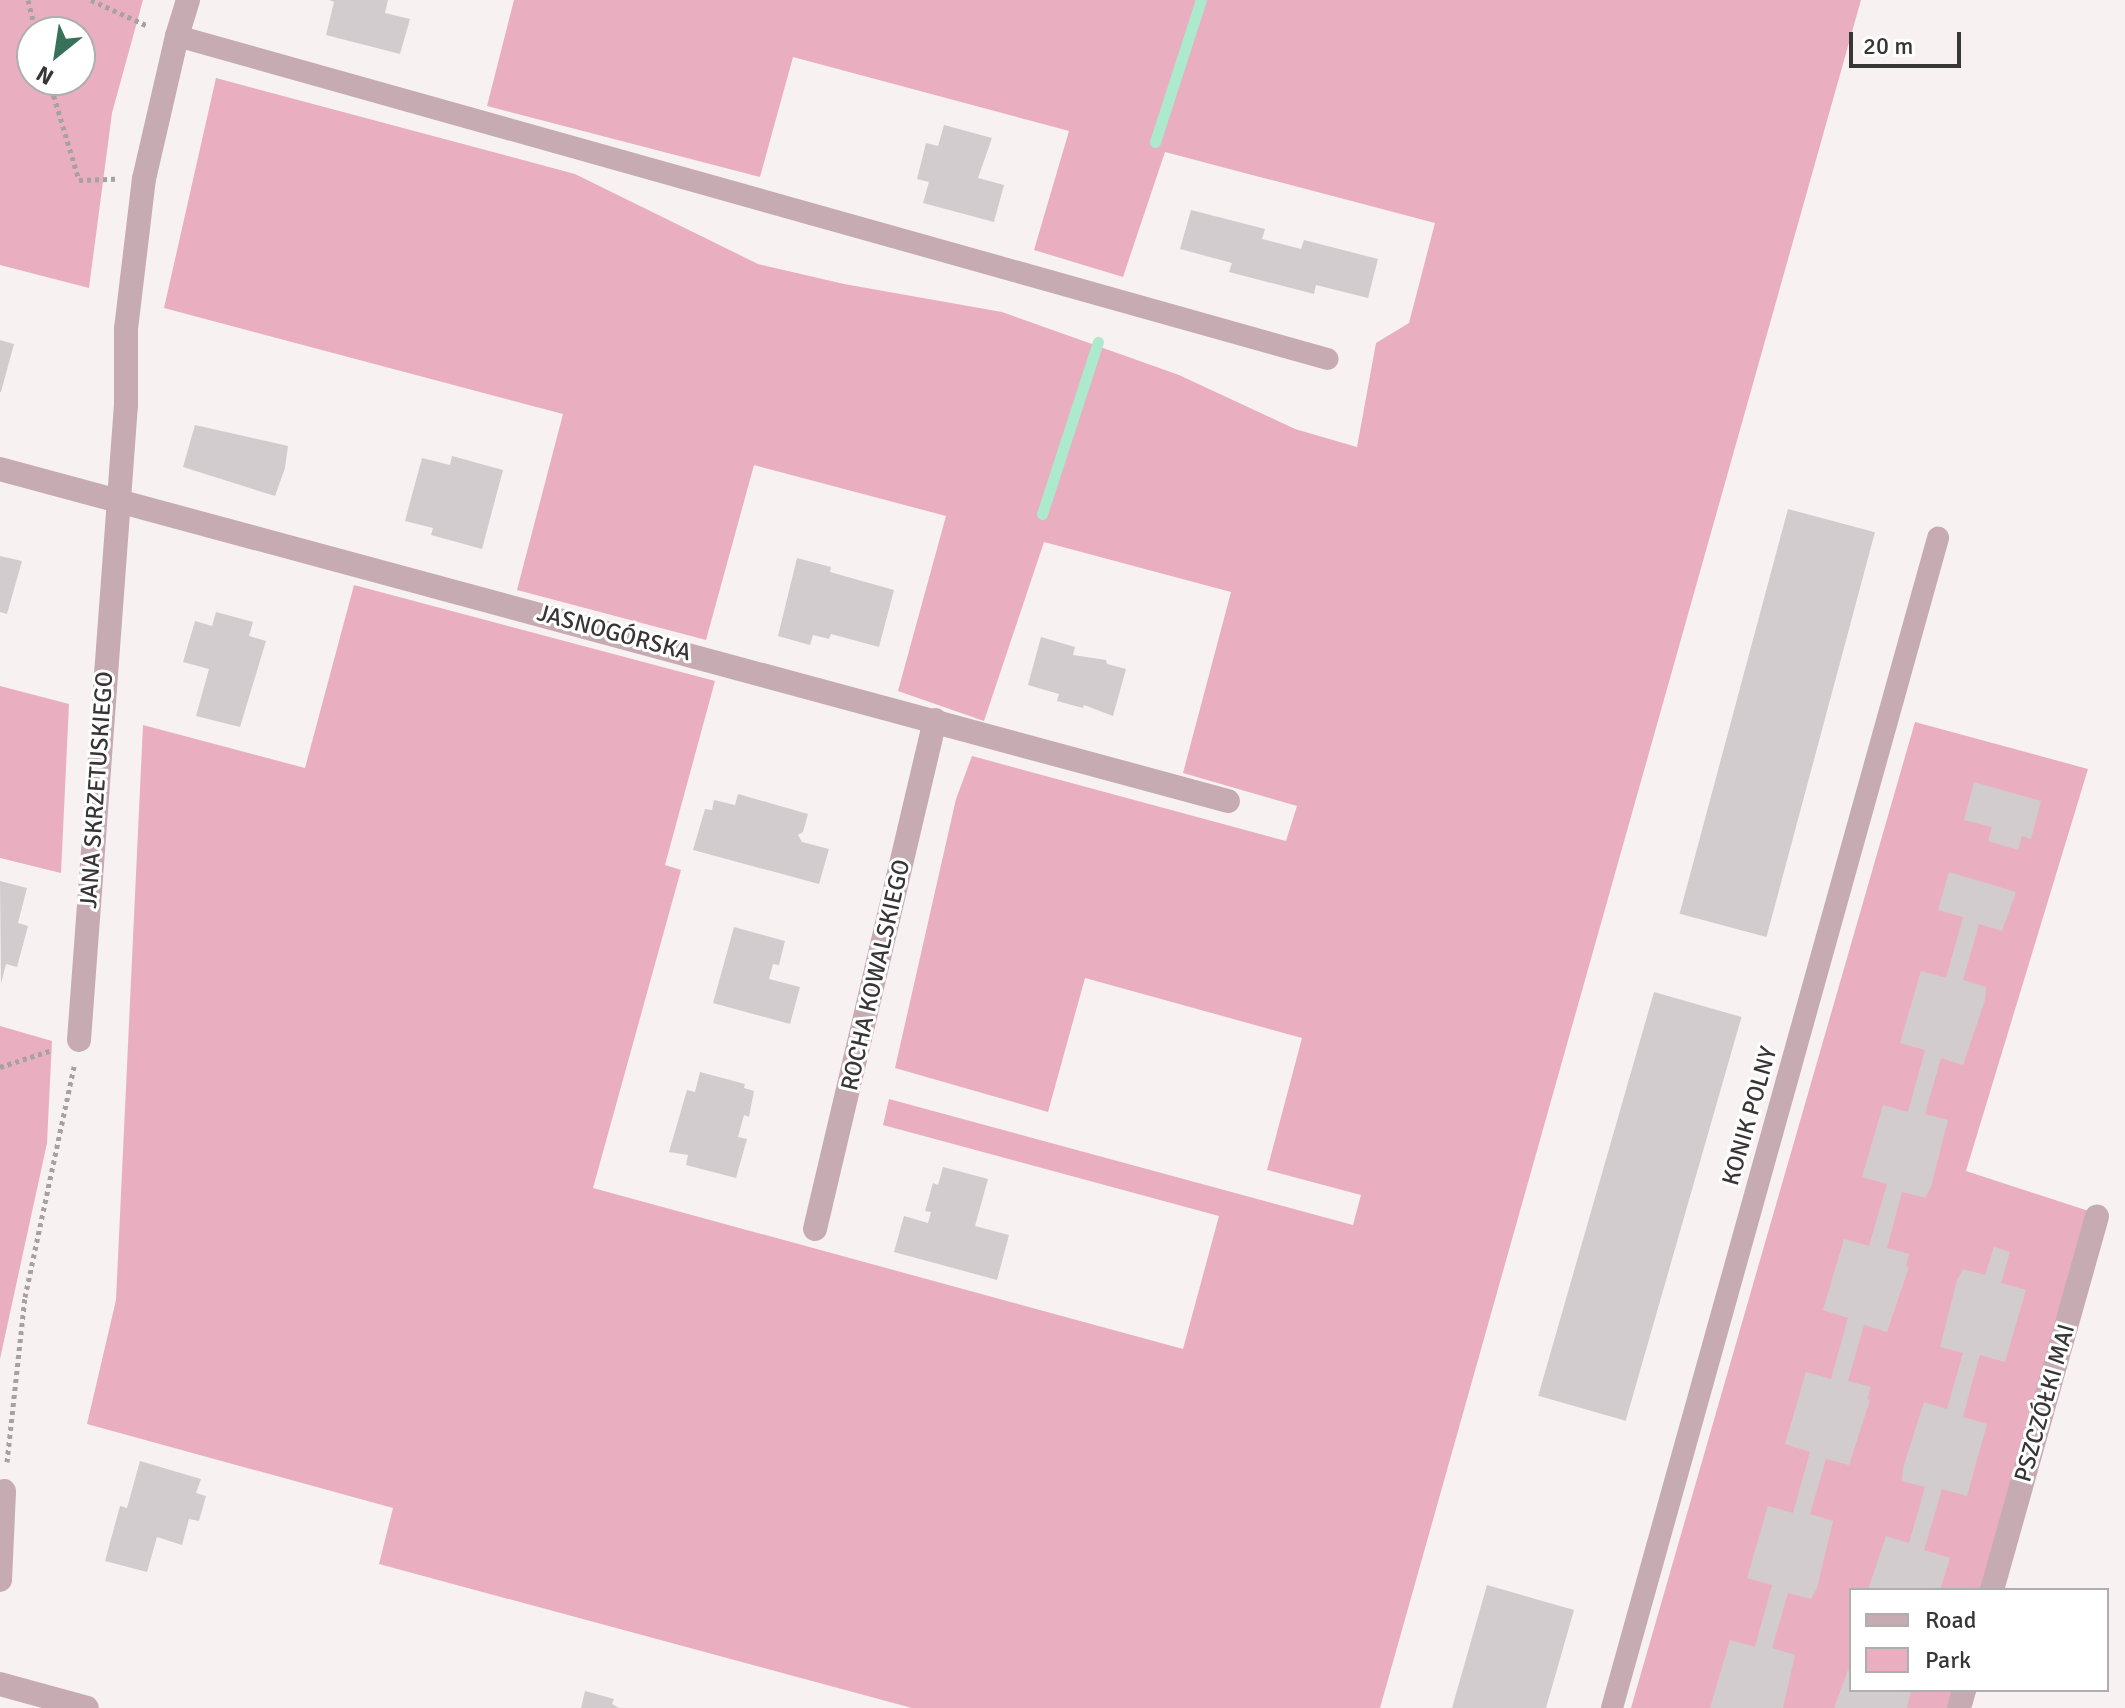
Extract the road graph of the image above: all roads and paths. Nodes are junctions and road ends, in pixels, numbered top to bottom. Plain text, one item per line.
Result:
1 (91, 0) edge
2 (188, 0) edge
3 (177, 36) junction
4 (54, 96) edge
5 (144, 179) junction
6 (1328, 359) dead end
7 (0, 469) edge
8 (118, 500) junction
9 (1938, 538) dead end
10 (935, 720) junction
11 (1228, 801) dead end
12 (79, 1040) junction
13 (0, 1067) edge
14 (2097, 1216) dead end
15 (815, 1229) dead end
16 (4, 1491) joint
17 (0, 1580) edge
18 (1993, 1588) edge
19 (0, 1684) edge
20 (87, 1708) edge
21 (1612, 1708) edge

1 - 3 path
2 - 3 street, JANA SKRZETUSKIEGO
3 - 5 street, JANA SKRZETUSKIEGO
3 - 6 lane
4 - 5 path
5 - 8 street, JANA SKRZETUSKIEGO
7 - 8 street, JASNOGÓRSKA
8 - 10 street, JASNOGÓRSKA
8 - 12 street, JANA SKRZETUSKIEGO
9 - 21 lane, KONIK POLNY
10 - 11 street, JASNOGÓRSKA
10 - 15 street, ROCHA KOWALSKIEGO
12 - 13 path
12 - 16 path
14 - 18 street, PSZCZÓŁKI MAI
16 - 17 street
19 - 20 street

